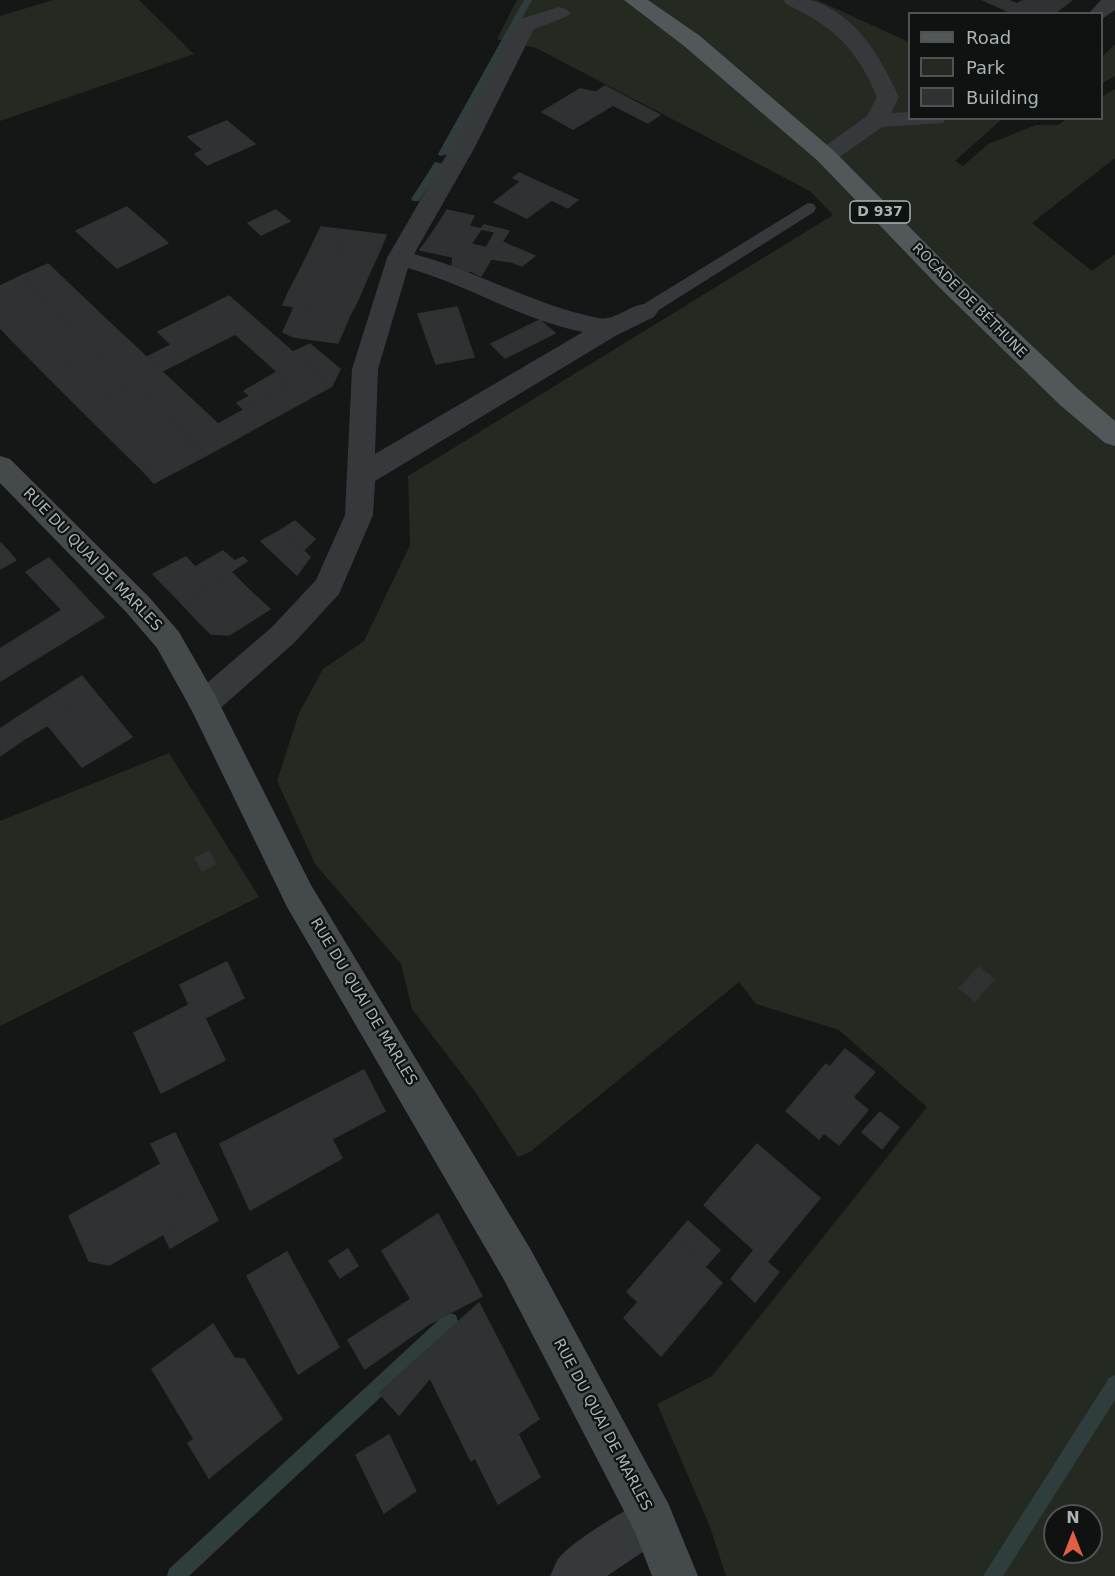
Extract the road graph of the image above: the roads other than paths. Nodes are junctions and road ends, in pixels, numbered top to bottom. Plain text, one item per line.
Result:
1 (634, 0) edge
2 (793, 0) edge
3 (1113, 0) edge
4 (1100, 12) edge
5 (559, 13) dead end
6 (908, 119) edge
7 (876, 120) junction
8 (826, 156) junction
9 (808, 208) dead end
10 (399, 258) junction
11 (645, 311) joint
12 (608, 329) junction
13 (1115, 436) edge
14 (0, 466) edge
15 (361, 476) junction
16 (204, 704) junction
17 (652, 1519) junction
18 (573, 1576) edge
19 (675, 1576) edge

1 - 8 main road, ROCADE DE BÉTHUNE / D 937
2 - 7 street
3 - 4 street
5 - 10 street
6 - 7 street
7 - 8 street
8 - 13 main road, ROCADE DE BÉTHUNE / D 937
9 - 11 lane
10 - 12 street
10 - 15 street
11 - 12 street
12 - 15 street
14 - 16 street, RUE DU QUAI DE MARLES
15 - 16 street
16 - 17 street, RUE DU QUAI DE MARLES
17 - 18 street
17 - 19 street, RUE DU QUAI DE MARLES

